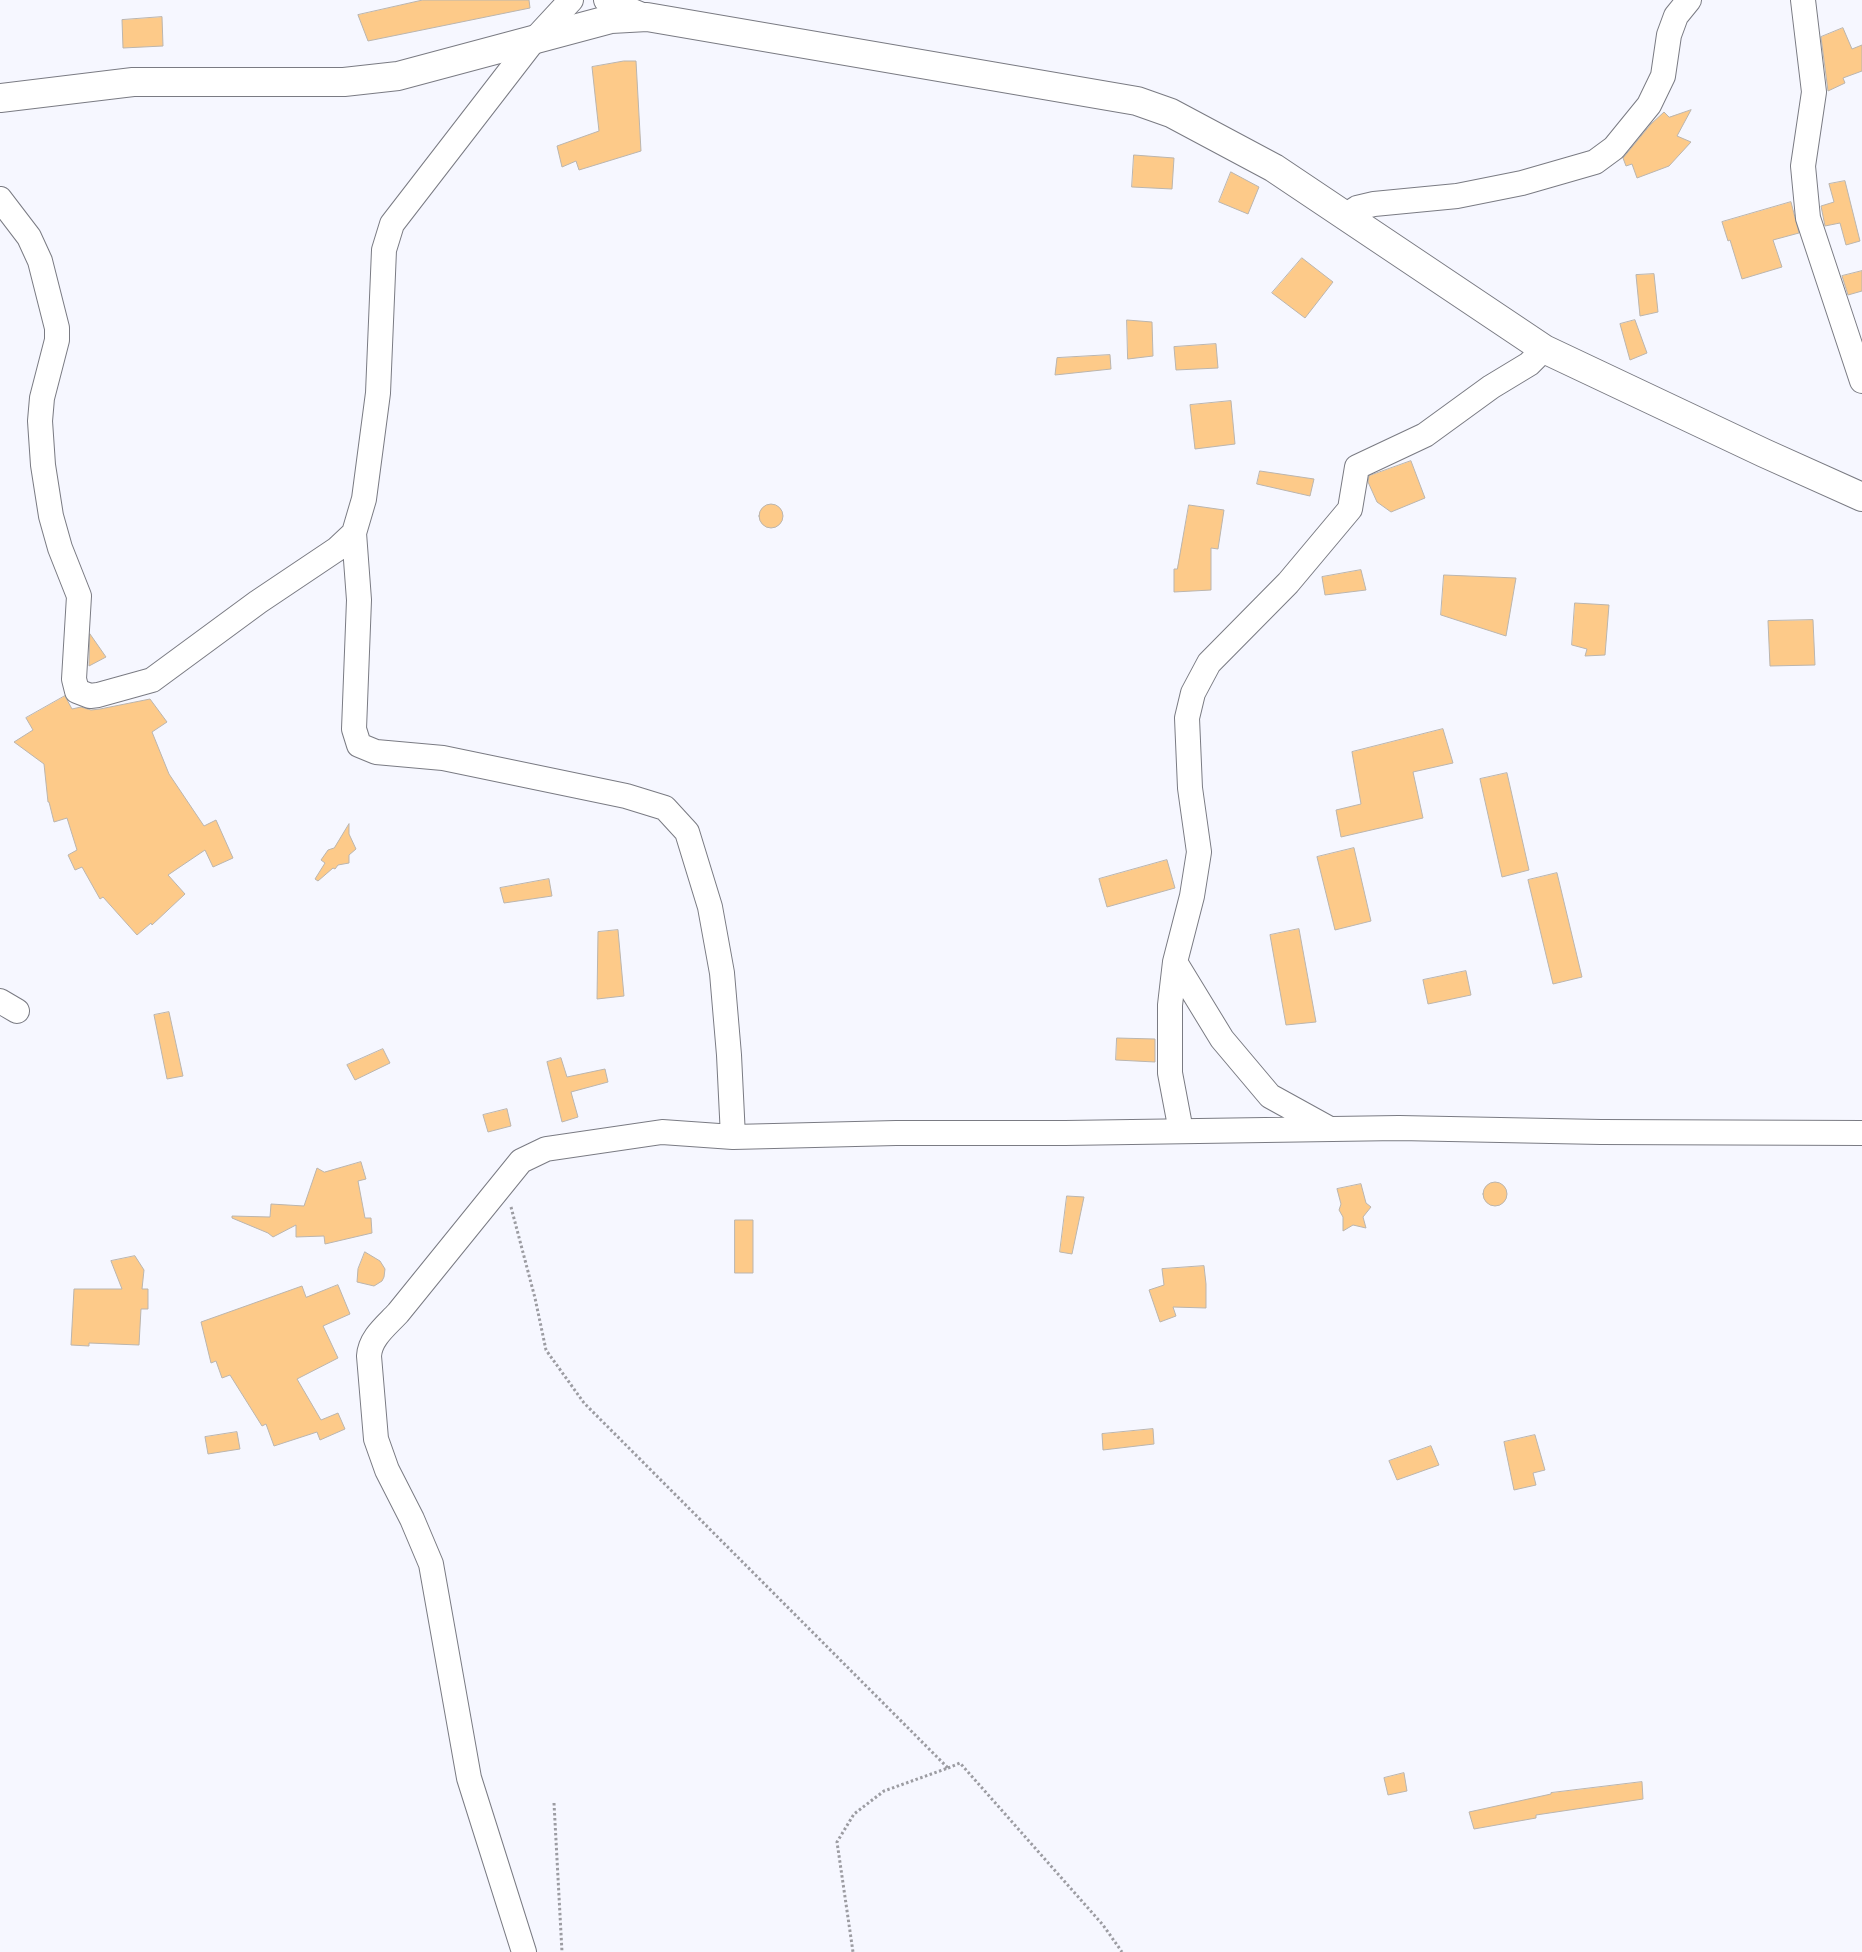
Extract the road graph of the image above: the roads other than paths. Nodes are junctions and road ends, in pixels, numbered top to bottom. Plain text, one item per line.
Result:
1 (571, 0) edge
2 (606, 0) edge
3 (1689, 0) edge
4 (1803, 0) edge
5 (647, 17) junction
6 (534, 40) junction
7 (0, 98) edge
8 (0, 199) edge
9 (1346, 216) junction
10 (1544, 349) junction
11 (1862, 381) edge
12 (1862, 497) edge
13 (354, 533) junction
14 (1175, 962) junction
15 (1330, 1128) junction
16 (1181, 1131) junction
17 (1862, 1133) edge
18 (733, 1137) junction
19 (524, 1952) edge

1 - 6 street
2 - 5 street
3 - 9 street
4 - 11 street
5 - 6 street
5 - 9 street
6 - 7 street
6 - 13 street
8 - 13 street
9 - 10 street
10 - 12 street
10 - 14 street
13 - 18 street
14 - 15 street
14 - 16 street
15 - 16 street
15 - 17 street
16 - 18 street
18 - 19 street

